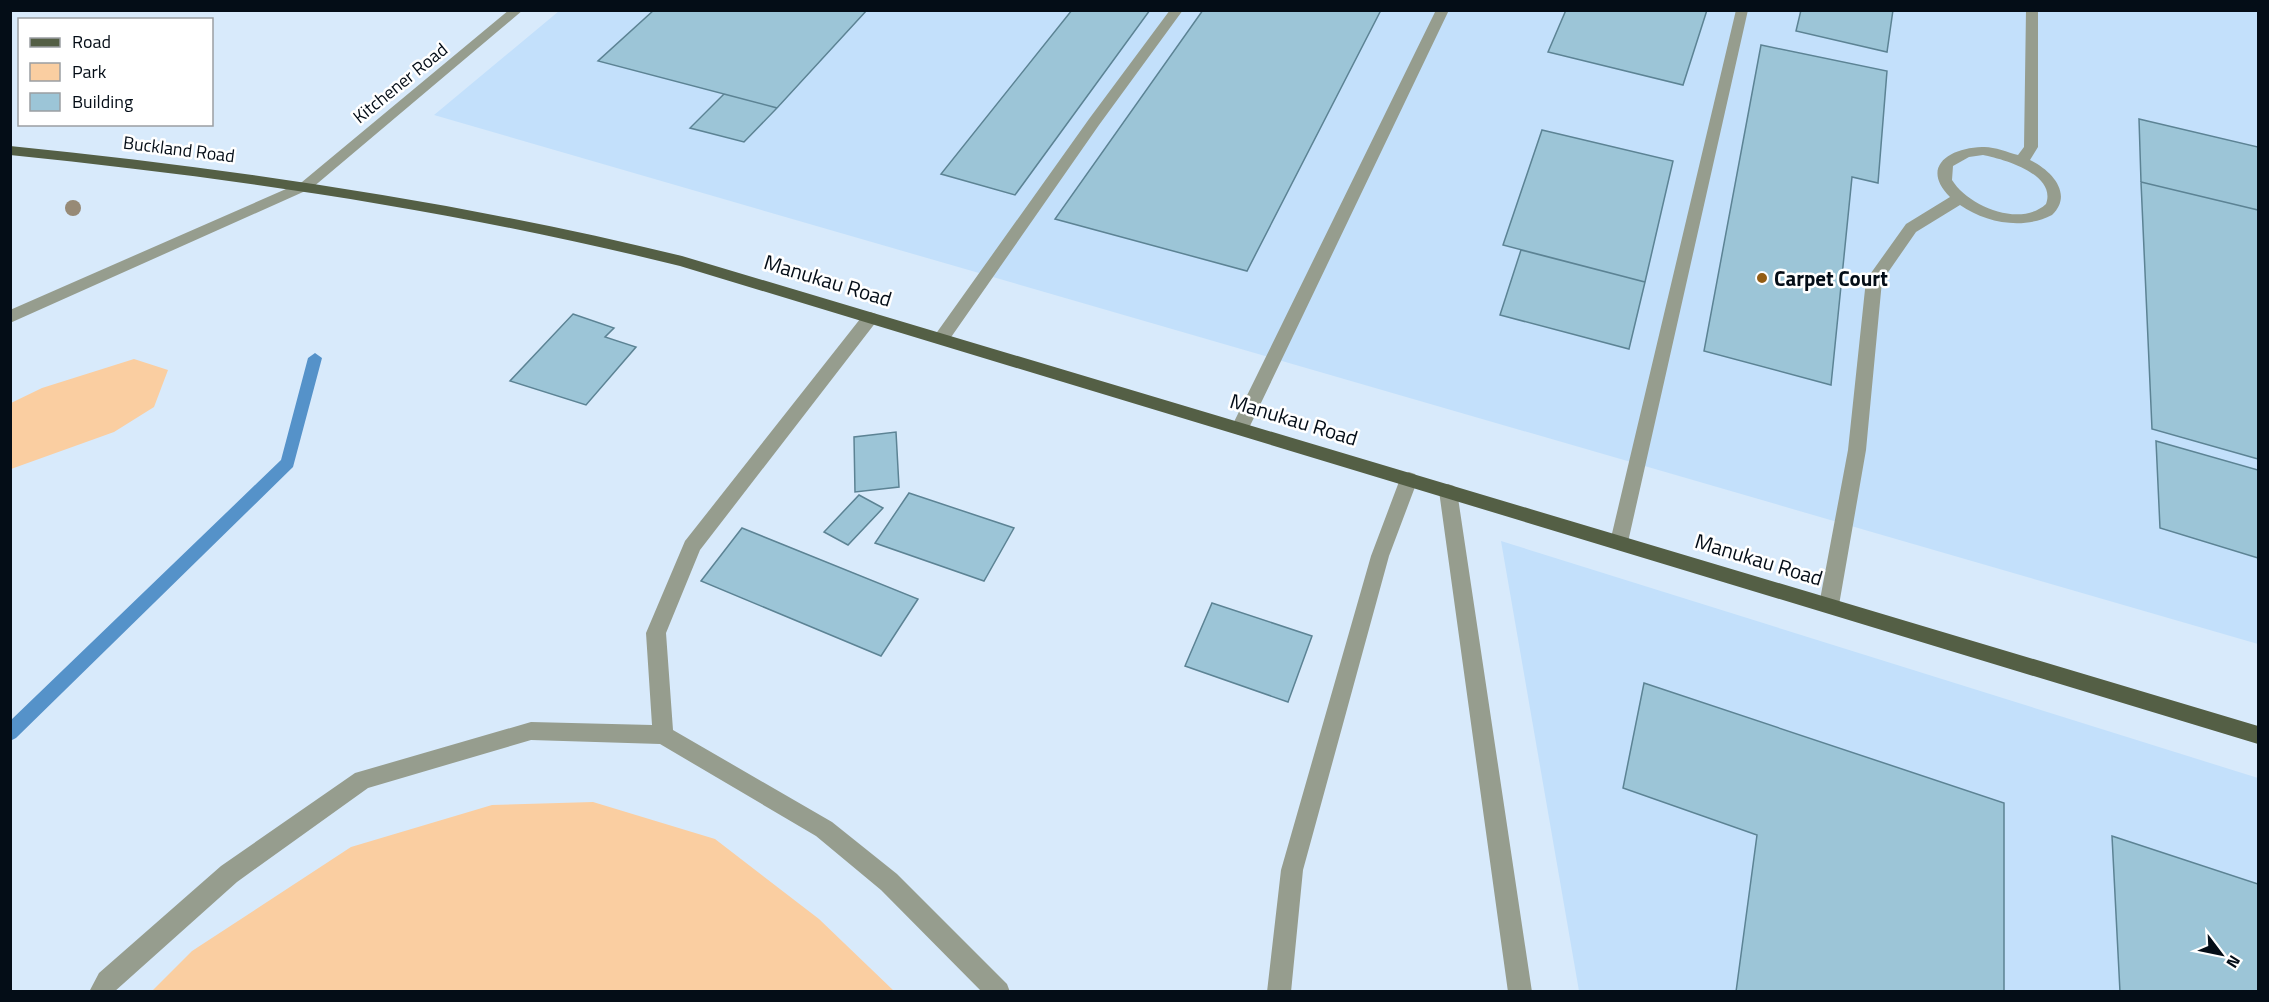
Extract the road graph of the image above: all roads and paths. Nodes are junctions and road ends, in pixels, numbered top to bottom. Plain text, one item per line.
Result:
1 (517, 10) edge
2 (1177, 10) edge
3 (1443, 10) edge
4 (1742, 10) edge
5 (2032, 10) edge
6 (10, 150) edge
7 (2022, 162) junction
8 (307, 185) junction
9 (1960, 198) junction
10 (10, 317) edge
11 (870, 318) junction
12 (941, 339) junction
13 (1240, 428) junction
14 (1409, 479) junction
15 (1448, 490) junction
16 (1619, 542) junction
17 (1829, 605) junction
18 (663, 735) junction
19 (2259, 735) edge
20 (100, 992) edge
21 (999, 992) edge
22 (1279, 992) edge
23 (1520, 992) edge

1 - 8 street, Kitchener Road
2 - 12 street
3 - 13 street
4 - 16 street
5 - 7 street
6 - 8 main road, Buckland Road
7 - 9 street
7 - 9 street
8 - 10 street, Kitchener Road
8 - 11 main road, Manukau Road
9 - 17 street
11 - 12 main road, Manukau Road
11 - 18 street
12 - 13 main road, Manukau Road
13 - 14 main road, Manukau Road
14 - 15 main road, Manukau Road
14 - 22 street
15 - 16 main road, Manukau Road
15 - 23 street
16 - 17 main road, Manukau Road
17 - 19 main road, Manukau Road
18 - 20 street
18 - 21 street

